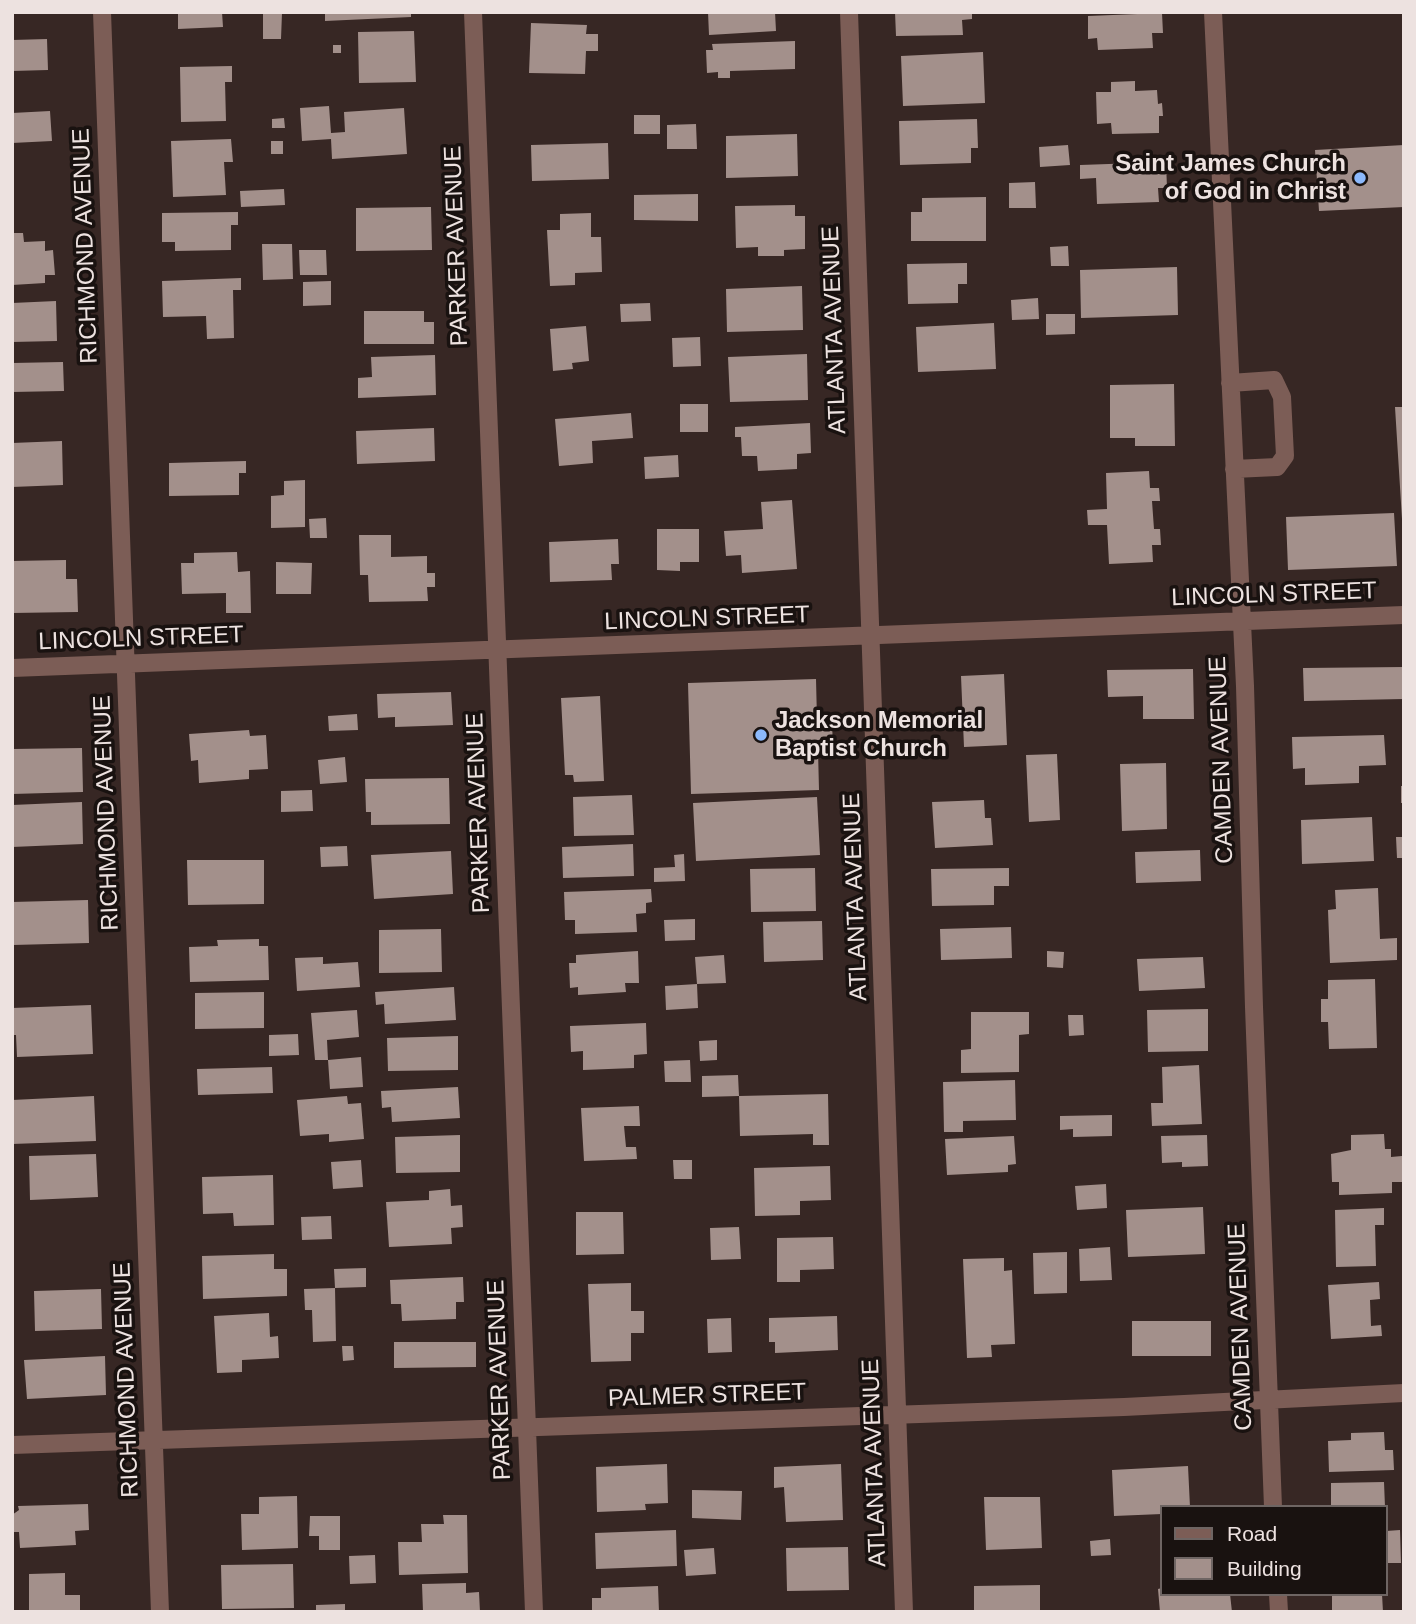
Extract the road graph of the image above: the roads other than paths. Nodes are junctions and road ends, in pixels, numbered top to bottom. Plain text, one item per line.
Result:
1 (102, 12) edge
2 (473, 12) edge
3 (849, 12) edge
4 (1213, 12) edge
5 (1230, 383) junction
6 (1234, 468) junction
7 (1404, 615) edge
8 (1241, 620) junction
9 (870, 636) junction
10 (498, 652) junction
11 (127, 664) junction
12 (12, 668) edge
13 (1404, 1393) edge
14 (1268, 1399) junction
15 (898, 1414) junction
16 (527, 1426) junction
17 (155, 1439) junction
18 (12, 1445) edge
19 (1273, 1505) edge
20 (160, 1612) edge
21 (534, 1612) edge
22 (904, 1612) edge

1 - 11 street, RICHMOND AVENUE
2 - 10 street, PARKER AVENUE
3 - 9 street, ATLANTA AVENUE
4 - 5 street, CAMDEN AVENUE
5 - 6 street, CAMDEN AVENUE
5 - 6 street
6 - 8 street, CAMDEN AVENUE
7 - 8 street, LINCOLN STREET
8 - 9 street, LINCOLN STREET
8 - 14 street, CAMDEN AVENUE
9 - 10 street, LINCOLN STREET
9 - 15 street, ATLANTA AVENUE
10 - 11 street, LINCOLN STREET
10 - 16 street, PARKER AVENUE
11 - 12 street, LINCOLN STREET
11 - 17 street, RICHMOND AVENUE
13 - 14 street, PALMER STREET
14 - 15 street, PALMER STREET
14 - 19 street, CAMDEN AVENUE
15 - 16 street, PALMER STREET
15 - 22 street, ATLANTA AVENUE
16 - 17 street, PALMER STREET
16 - 21 street, PARKER AVENUE
17 - 18 street, PALMER STREET
17 - 20 street, RICHMOND AVENUE

